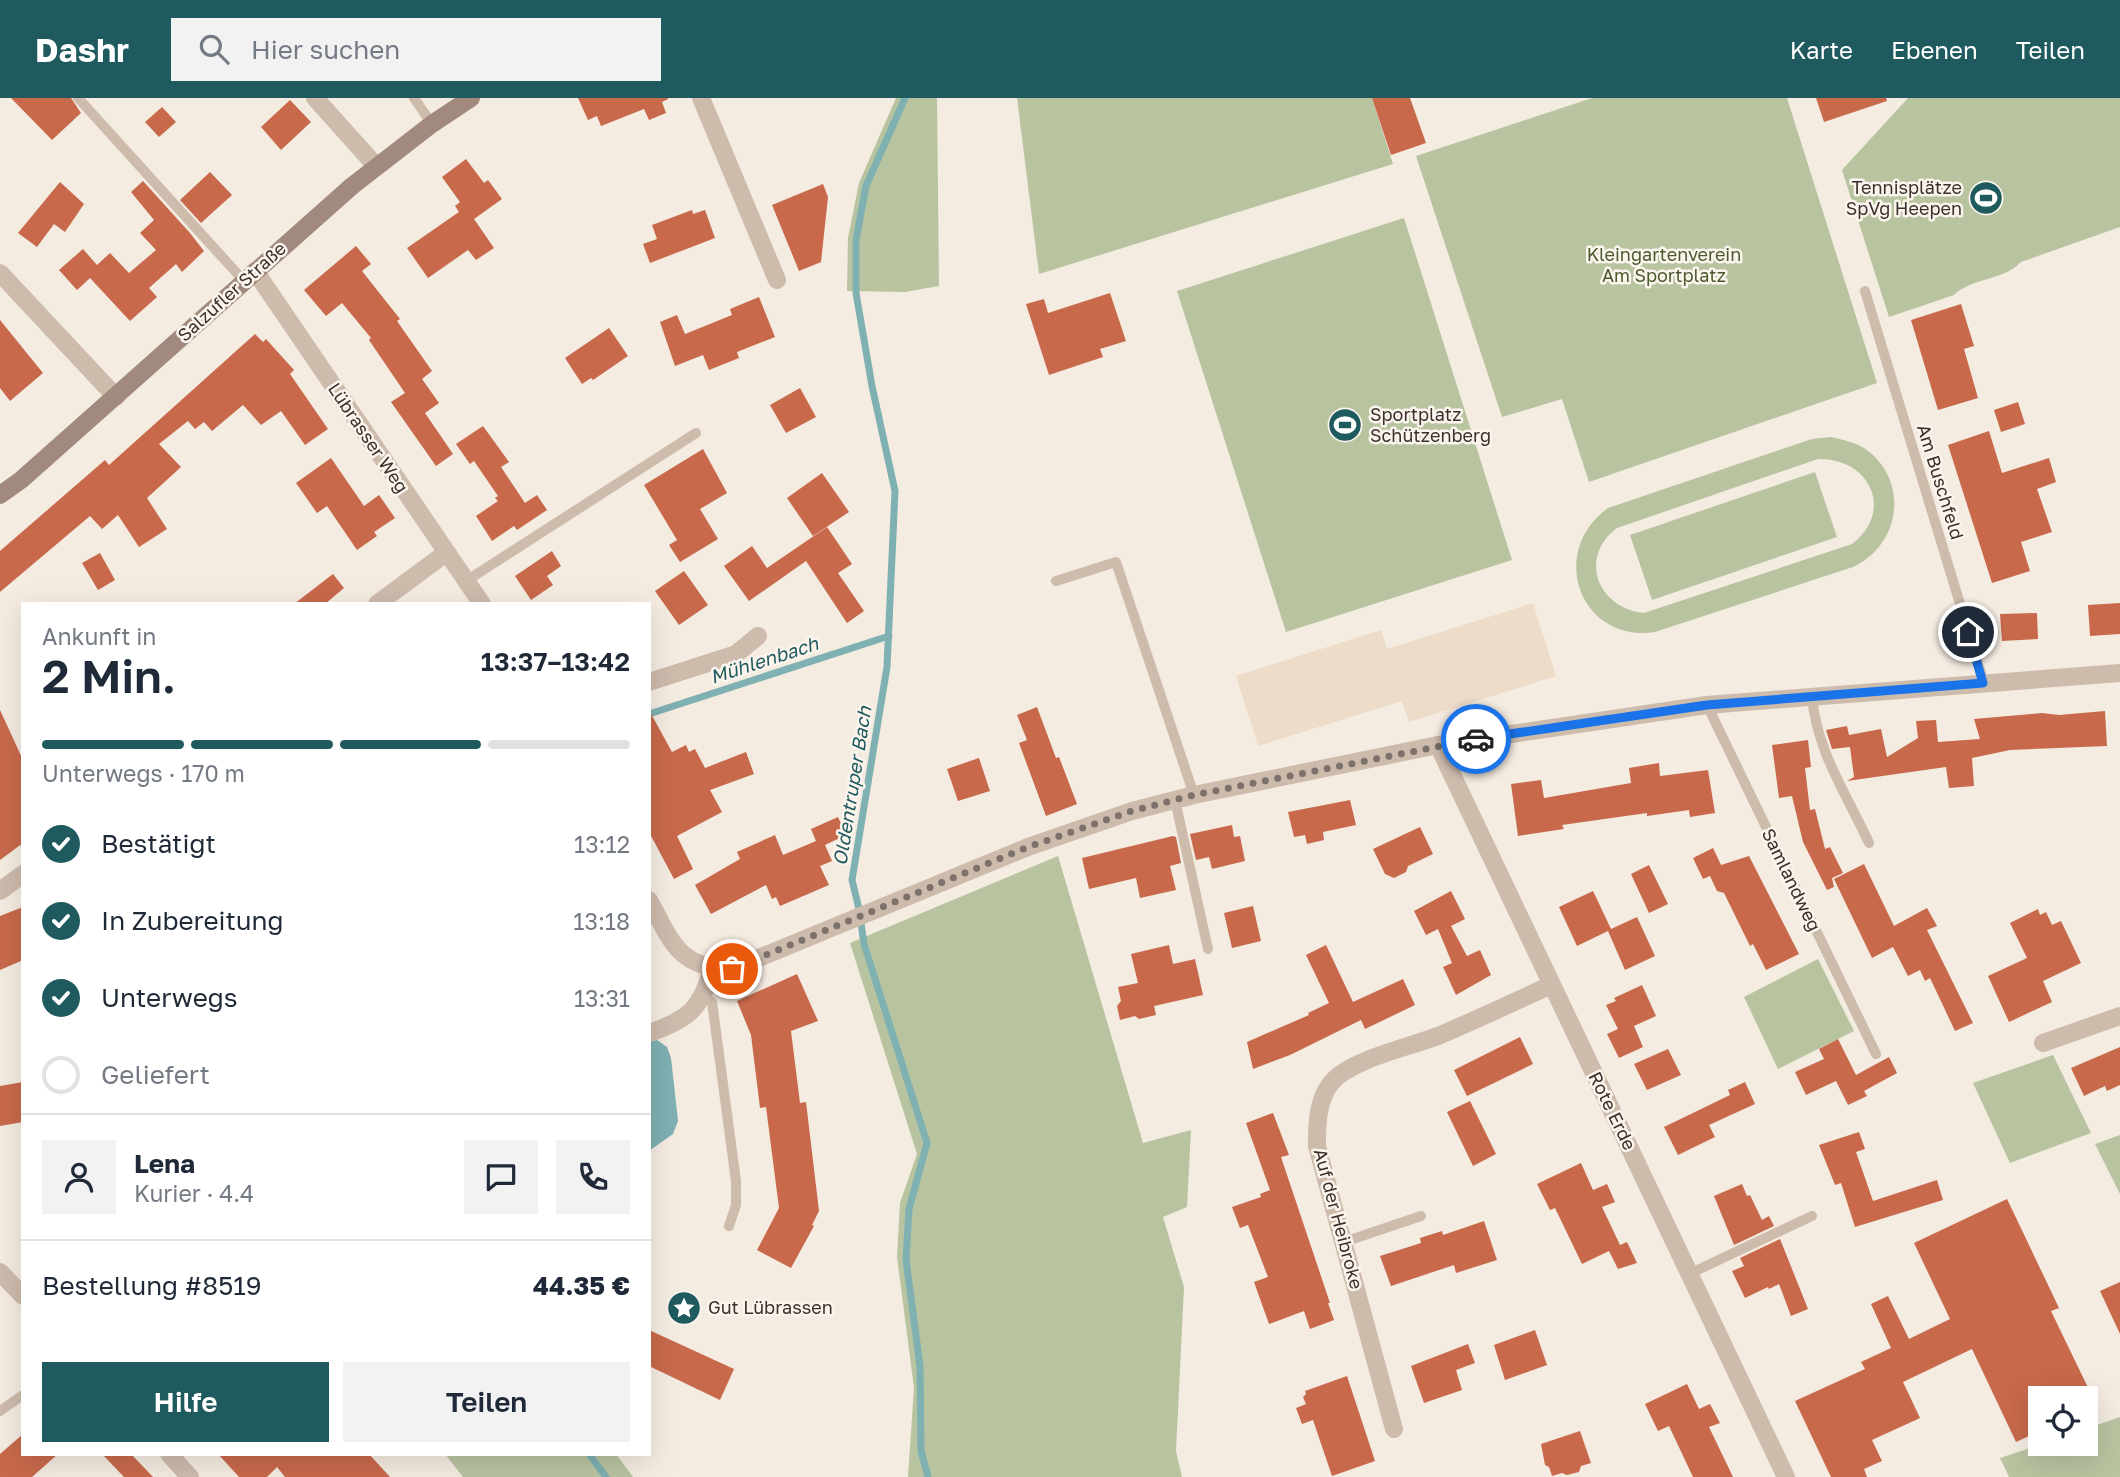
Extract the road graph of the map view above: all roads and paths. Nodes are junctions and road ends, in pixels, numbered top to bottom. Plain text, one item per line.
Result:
1 (78, 98) edge
2 (315, 98) edge
3 (414, 98) edge
4 (471, 98) edge
5 (701, 98) edge
6 (432, 124) junction
7 (376, 166) junction
8 (0, 273) edge
9 (249, 276) junction
10 (776, 280) dead end
11 (1865, 291) dead end
12 (116, 397) junction
13 (696, 433) dead end
14 (0, 495) edge
15 (446, 553) junction
16 (466, 581) junction
17 (1056, 582) dead end
18 (380, 602) edge
19 (481, 602) edge
20 (758, 636) dead end
21 (2120, 673) edge
22 (651, 681) edge
23 (1983, 683) junction
24 (1812, 696) junction
25 (1707, 705) junction
26 (1438, 745) junction
27 (1194, 795) junction
28 (1175, 800) junction
29 (1869, 843) dead end
30 (21, 875) edge
31 (0, 891) edge
32 (651, 904) edge
33 (1208, 949) dead end
34 (712, 968) junction
35 (1551, 985) junction
36 (703, 996) junction
37 (2120, 1016) edge
38 (651, 1032) edge
39 (2043, 1044) dead end
40 (1876, 1054) dead end
41 (1421, 1216) dead end
42 (1812, 1216) dead end
43 (729, 1226) dead end
44 (1344, 1242) junction
45 (0, 1272) edge
46 (1689, 1274) junction
47 (21, 1294) edge
48 (21, 1396) edge
49 (0, 1411) edge
50 (1394, 1429) dead end
51 (171, 1456) edge
52 (190, 1477) edge
53 (1786, 1477) edge

1 - 9 lane
2 - 7 street
3 - 6 lane
4 - 6 street, Salzufler Straße
5 - 10 street
6 - 7 street, Salzufler Straße
7 - 9 street, Salzufler Straße
8 - 12 street
9 - 12 street, Salzufler Straße
9 - 15 street, Lübrasser Weg
11 - 23 lane, Am Buschfeld
12 - 14 street, Salzufler Straße
13 - 16 lane
15 - 16 street, Lübrasser Weg
15 - 18 street
16 - 19 street, Lübrasser Weg
17 - 27 lane
20 - 22 street
21 - 23 street
23 - 24 street
24 - 25 street
24 - 29 lane
25 - 26 street
25 - 40 lane, Samlandweg
26 - 27 street
26 - 35 street, Rote Erde
27 - 28 street
28 - 33 lane
28 - 34 street
30 - 31 street
32 - 34 street
34 - 36 street
35 - 44 street, Auf der Heibroke
35 - 46 street, Rote Erde
36 - 38 street
36 - 43 lane
37 - 39 street
41 - 44 lane
42 - 46 lane
44 - 50 street, Auf der Heibroke
45 - 47 street
46 - 53 street, Rote Erde
48 - 49 lane
51 - 52 street

